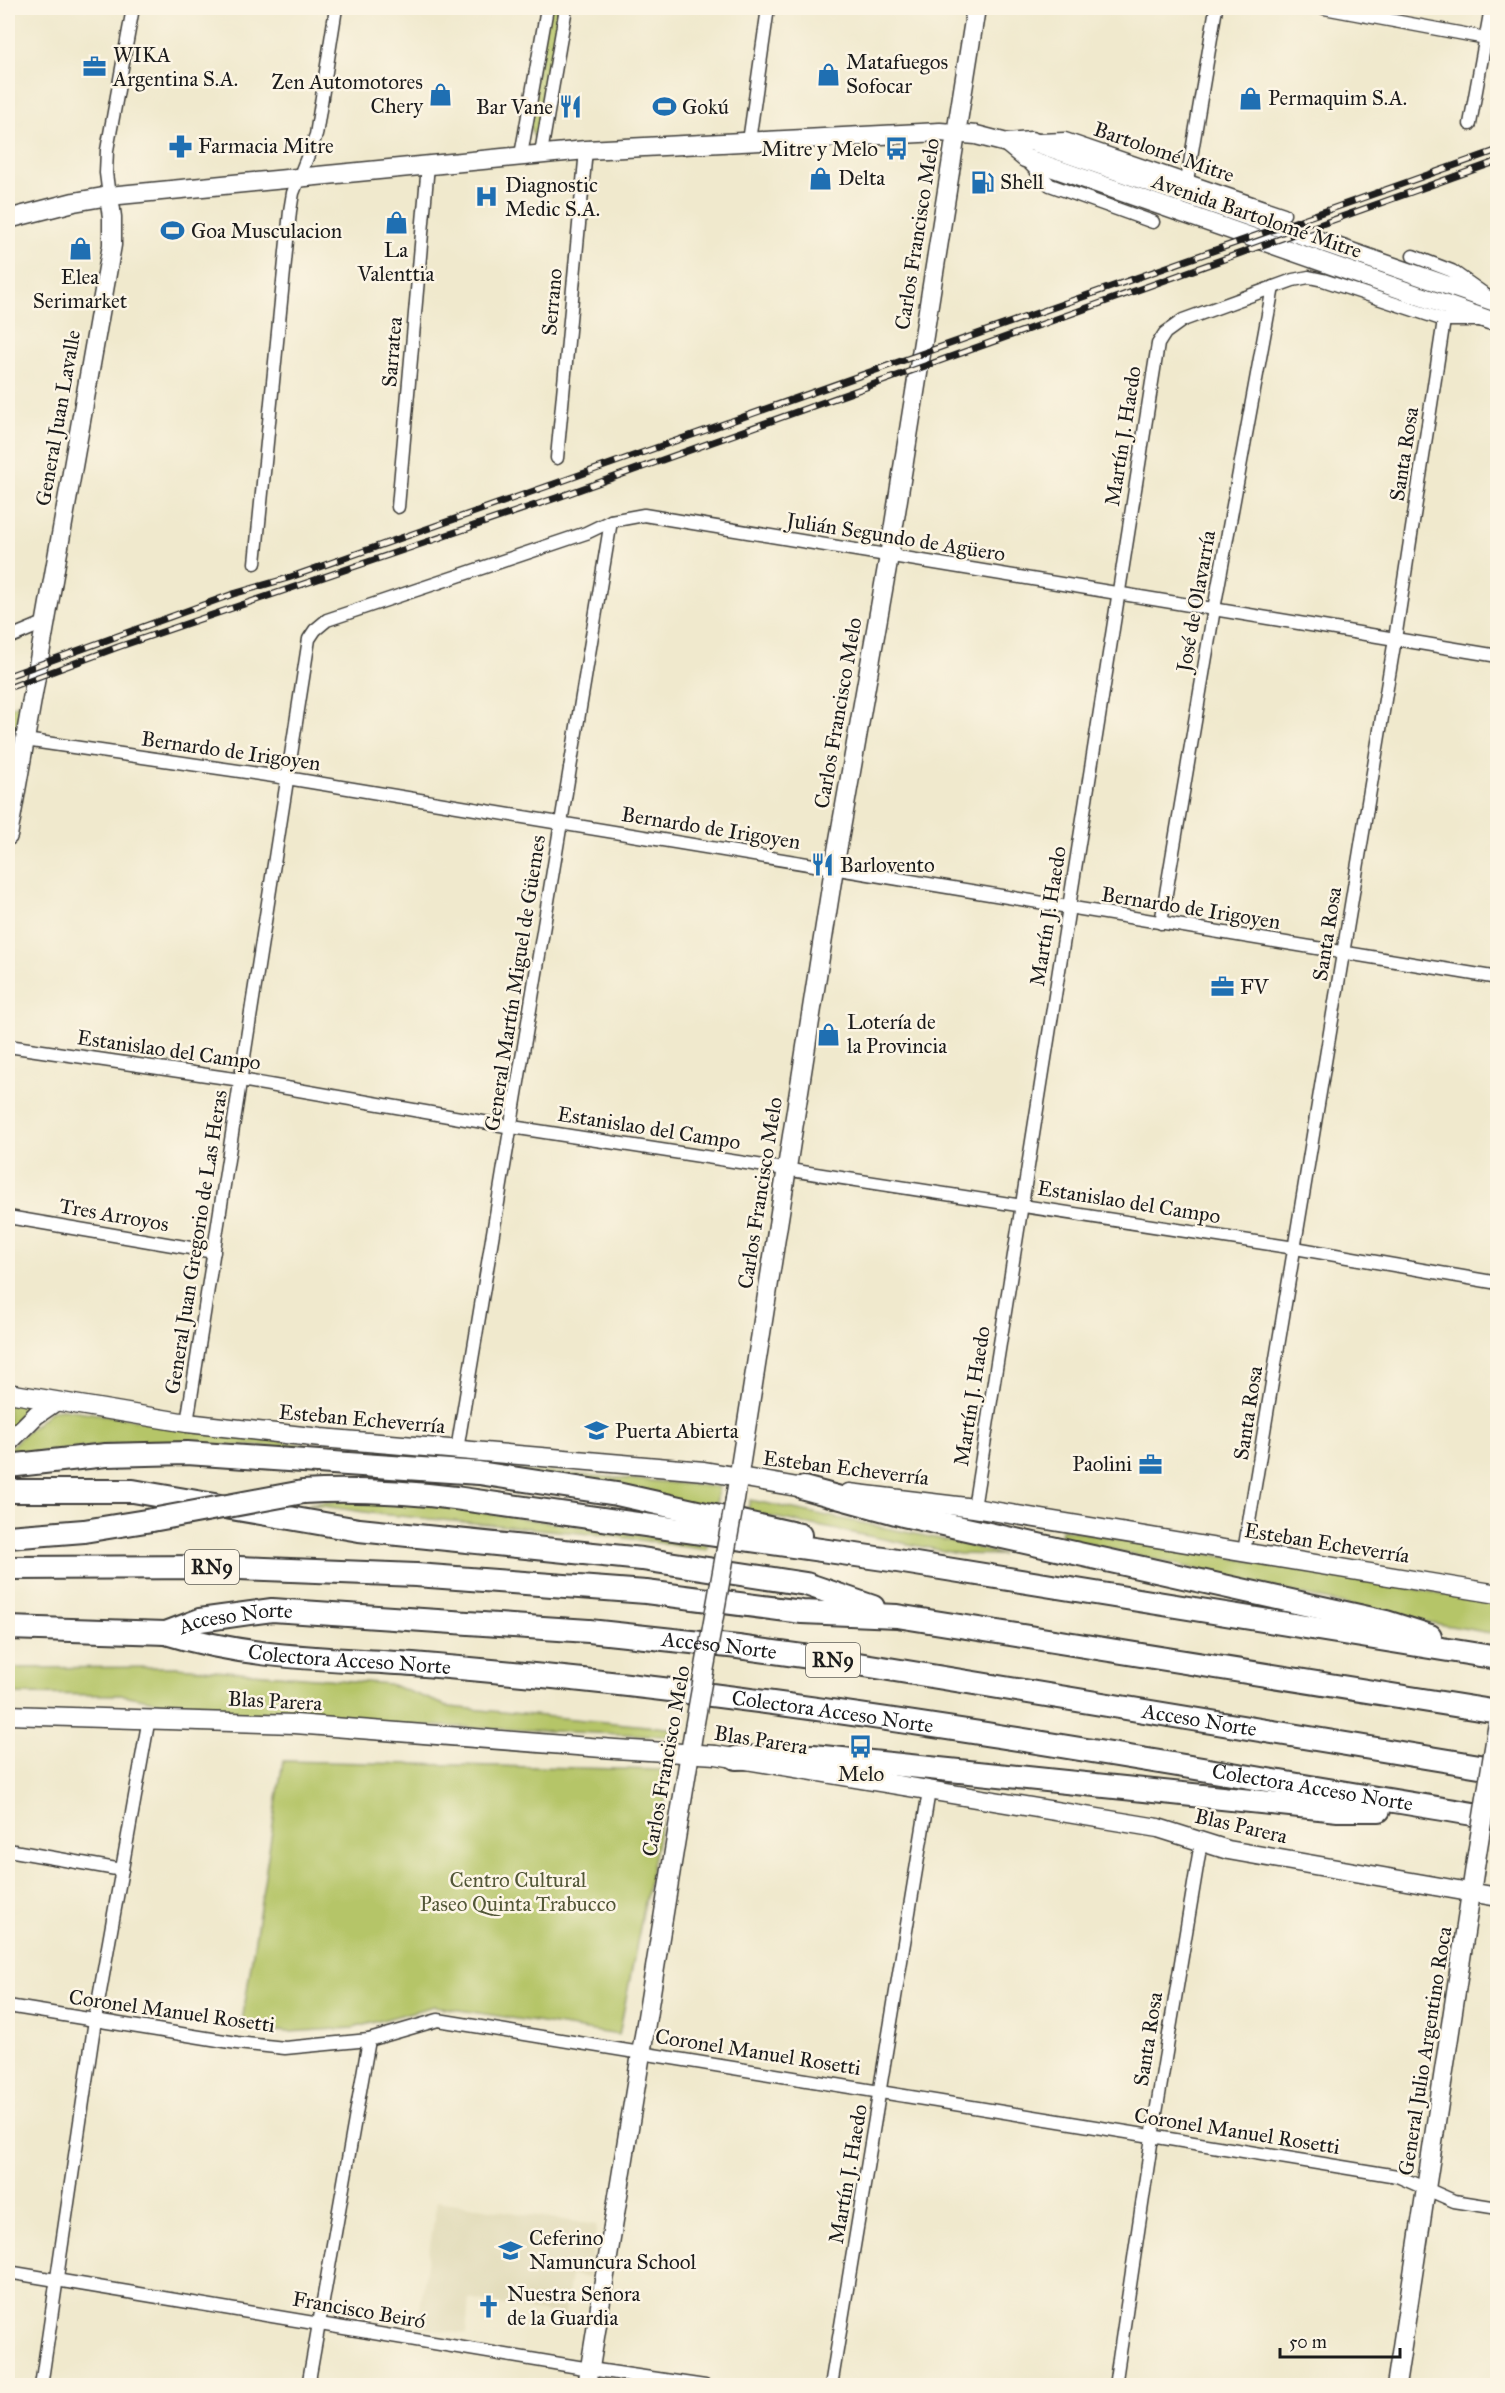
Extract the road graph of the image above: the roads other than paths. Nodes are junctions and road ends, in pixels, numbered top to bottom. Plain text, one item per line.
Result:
1 (133, 8) edge
2 (336, 8) edge
3 (547, 8) edge
4 (566, 8) edge
5 (768, 8) edge
6 (976, 8) edge
7 (1216, 8) edge
8 (1324, 8) edge
9 (1491, 8) edge
10 (1492, 36) edge
11 (1470, 124) dead end
12 (956, 132) junction
13 (749, 141) junction
14 (1030, 141) junction
15 (1007, 143) junction
16 (586, 150) junction
17 (541, 153) junction
18 (521, 155) junction
19 (1025, 158) junction
20 (428, 165) junction
21 (300, 177) junction
22 (1187, 181) junction
23 (109, 196) junction
24 (1284, 214) dead end
25 (8, 219) edge
26 (1153, 222) dead end
27 (1413, 256) dead end
28 (1273, 287) junction
29 (1495, 312) edge
30 (1444, 320) junction
31 (557, 458) dead end
32 (398, 507) dead end
33 (611, 521) junction
34 (889, 556) junction
35 (255, 563) dead end
36 (1119, 594) junction
37 (1214, 609) junction
38 (44, 623) junction
39 (8, 638) edge
40 (309, 639) joint
41 (1395, 639) junction
42 (1497, 656) edge
43 (25, 740) junction
44 (287, 778) junction
45 (12, 785) edge
46 (561, 823) junction
47 (8, 836) edge
48 (834, 868) junction
49 (1069, 907) junction
50 (1161, 922) junction
51 (1344, 952) junction
52 (1497, 978) edge
53 (8, 1046) edge
54 (241, 1080) junction
55 (512, 1127) junction
56 (787, 1168) junction
57 (1022, 1205) junction
58 (8, 1217) edge
59 (1295, 1248) junction
60 (214, 1252) junction
61 (1497, 1283) edge
62 (8, 1393) edge
63 (55, 1402) junction
64 (187, 1423) junction
65 (8, 1443) edge
66 (458, 1450) junction
67 (8, 1466) edge
68 (738, 1477) junction
69 (804, 1488) junction
70 (8, 1491) edge
71 (974, 1508) junction
72 (8, 1537) edge
73 (1244, 1552) junction
74 (891, 1560) junction
75 (8, 1568) edge
76 (1497, 1594) edge
77 (897, 1616) junction
78 (8, 1628) edge
79 (166, 1633) junction
80 (1497, 1658) edge
81 (1497, 1712) edge
82 (8, 1715) edge
83 (148, 1718) junction
84 (1497, 1723) edge
85 (689, 1752) junction
86 (736, 1758) junction
87 (1497, 1769) edge
88 (929, 1791) junction
89 (1442, 1809) junction
90 (1497, 1818) edge
91 (1201, 1842) junction
92 (8, 1850) edge
93 (122, 1870) junction
94 (1472, 1893) junction
95 (1497, 1897) edge
96 (8, 2006) edge
97 (95, 2020) junction
98 (369, 2040) junction
99 (640, 2053) junction
100 (881, 2092) junction
101 (1152, 2137) junction
102 (1427, 2190) junction
103 (1497, 2208) edge
104 (8, 2272) edge
105 (56, 2280) junction
106 (319, 2322) junction
107 (588, 2377) edge
108 (41, 2385) edge
109 (308, 2385) edge
110 (705, 2385) edge
111 (831, 2385) edge
112 (1115, 2385) edge
113 (1396, 2385) edge

1 - 23 street, General Juan Lavalle
2 - 21 street
3 - 18 street
4 - 17 street
5 - 13 street
6 - 12 street, Carlos Francisco Melo
7 - 22 street
8 - 10 street
9 - 10 street
10 - 11 street
12 - 13 street, Avenida Bartolomé Mitre
12 - 15 street, Avenida Bartolomé Mitre
12 - 34 street, Carlos Francisco Melo
13 - 16 street, Avenida Bartolomé Mitre
14 - 15 street, Avenida Bartolomé Mitre
14 - 22 street, Bartolomé Mitre
14 - 29 street, Avenida Bartolomé Mitre
15 - 19 street, Avenida Bartolomé Mitre
16 - 17 street, Avenida Bartolomé Mitre
16 - 31 street, Serrano
17 - 18 street, Avenida Bartolomé Mitre
18 - 20 street, Avenida Bartolomé Mitre
19 - 26 street
19 - 29 street, Avenida Bartolomé Mitre
20 - 21 street, Avenida Bartolomé Mitre
20 - 32 street, Sarratea
21 - 23 street, Avenida Bartolomé Mitre
21 - 35 street
22 - 24 street, Bartolomé Mitre
23 - 25 street, Avenida Bartolomé Mitre
23 - 38 street, General Juan Lavalle
27 - 29 street
28 - 30 street
28 - 36 street, Martín J. Haedo
28 - 37 street, José de Olavarría
29 - 30 street
30 - 41 street, Santa Rosa
33 - 34 street, Julián Segundo de Agüero
33 - 40 street, Julián Segundo de Agüero
33 - 46 street, General Martín Miguel de Güemes
34 - 36 street, Julián Segundo de Agüero
34 - 48 street, Carlos Francisco Melo
36 - 37 street, Julián Segundo de Agüero
36 - 49 street, Martín J. Haedo
37 - 41 street, Julián Segundo de Agüero
37 - 50 street, José de Olavarría
38 - 39 street
38 - 43 street, General Juan Lavalle
40 - 44 street, General Juan Gregorio de Las Heras
41 - 42 street, Julián Segundo de Agüero
41 - 51 street, Santa Rosa
43 - 44 street, Bernardo de Irigoyen
43 - 45 street, General Juan Lavalle
44 - 46 street, Bernardo de Irigoyen
44 - 54 street, General Juan Gregorio de Las Heras
45 - 47 street, General Juan Lavalle
46 - 48 street, Bernardo de Irigoyen
46 - 55 street, General Martín Miguel de Güemes
48 - 49 street, Bernardo de Irigoyen
48 - 56 street, Carlos Francisco Melo
49 - 50 street, Bernardo de Irigoyen
49 - 57 street, Martín J. Haedo
50 - 51 street, Bernardo de Irigoyen
51 - 52 street, Bernardo de Irigoyen
51 - 59 street, Santa Rosa
53 - 54 street, Estanislao del Campo
54 - 55 street, Estanislao del Campo
54 - 60 street, General Juan Gregorio de Las Heras
55 - 56 street, Estanislao del Campo
55 - 66 street, General Martín Miguel de Güemes
56 - 57 street, Estanislao del Campo
56 - 68 street, Carlos Francisco Melo
57 - 59 street, Estanislao del Campo
57 - 71 street, Martín J. Haedo
58 - 60 street, Tres Arroyos
59 - 61 street, Estanislao del Campo
59 - 73 street, Santa Rosa
60 - 64 street, General Juan Gregorio de Las Heras
62 - 63 street, Esteban Echeverría
63 - 64 street, Esteban Echeverría
63 - 65 street
64 - 66 street, Esteban Echeverría
66 - 68 street, Esteban Echeverría
67 - 74 highway
68 - 69 street, Esteban Echeverría
68 - 85 street, Carlos Francisco Melo, bridge
69 - 71 street, Esteban Echeverría
69 - 80 highway
70 - 77 highway
71 - 73 street, Esteban Echeverría
72 - 74 highway, bridge
73 - 76 street, Esteban Echeverría
74 - 80 highway
75 - 77 highway, Acceso Norte / RN9
77 - 81 highway, Acceso Norte / RN9
78 - 79 highway, Acceso Norte / RN9
79 - 87 highway, Acceso Norte / RN9
79 - 89 highway, Colectora Acceso Norte
82 - 83 street, Blas Parera
83 - 85 street, Blas Parera
83 - 93 street
84 - 94 street, General Julio Argentino Roca, bridge
85 - 86 street, Blas Parera
85 - 99 street, Carlos Francisco Melo
86 - 88 street, Blas Parera
86 - 89 highway
88 - 91 street, Blas Parera
88 - 100 street, Martín J. Haedo
89 - 90 highway, Colectora Acceso Norte
91 - 94 street, Blas Parera
91 - 101 street, Santa Rosa
92 - 93 street
93 - 97 street
94 - 95 street, Blas Parera
94 - 102 street, General Julio Argentino Roca
96 - 97 street, Coronel Manuel Rosetti
97 - 98 street, Coronel Manuel Rosetti
97 - 105 street
98 - 99 street, Coronel Manuel Rosetti
98 - 106 street
99 - 100 street, Coronel Manuel Rosetti
99 - 107 street, Carlos Francisco Melo
100 - 101 street, Coronel Manuel Rosetti
100 - 111 street, Martín J. Haedo
101 - 102 street, Coronel Manuel Rosetti
101 - 112 street, Santa Rosa
102 - 103 street, Coronel Manuel Rosetti
102 - 113 street, General Julio Argentino Roca
104 - 105 street, Francisco Beiró
105 - 106 street, Francisco Beiró
105 - 108 street
106 - 107 street, Francisco Beiró
106 - 109 street
107 - 110 street, Francisco Beiró

